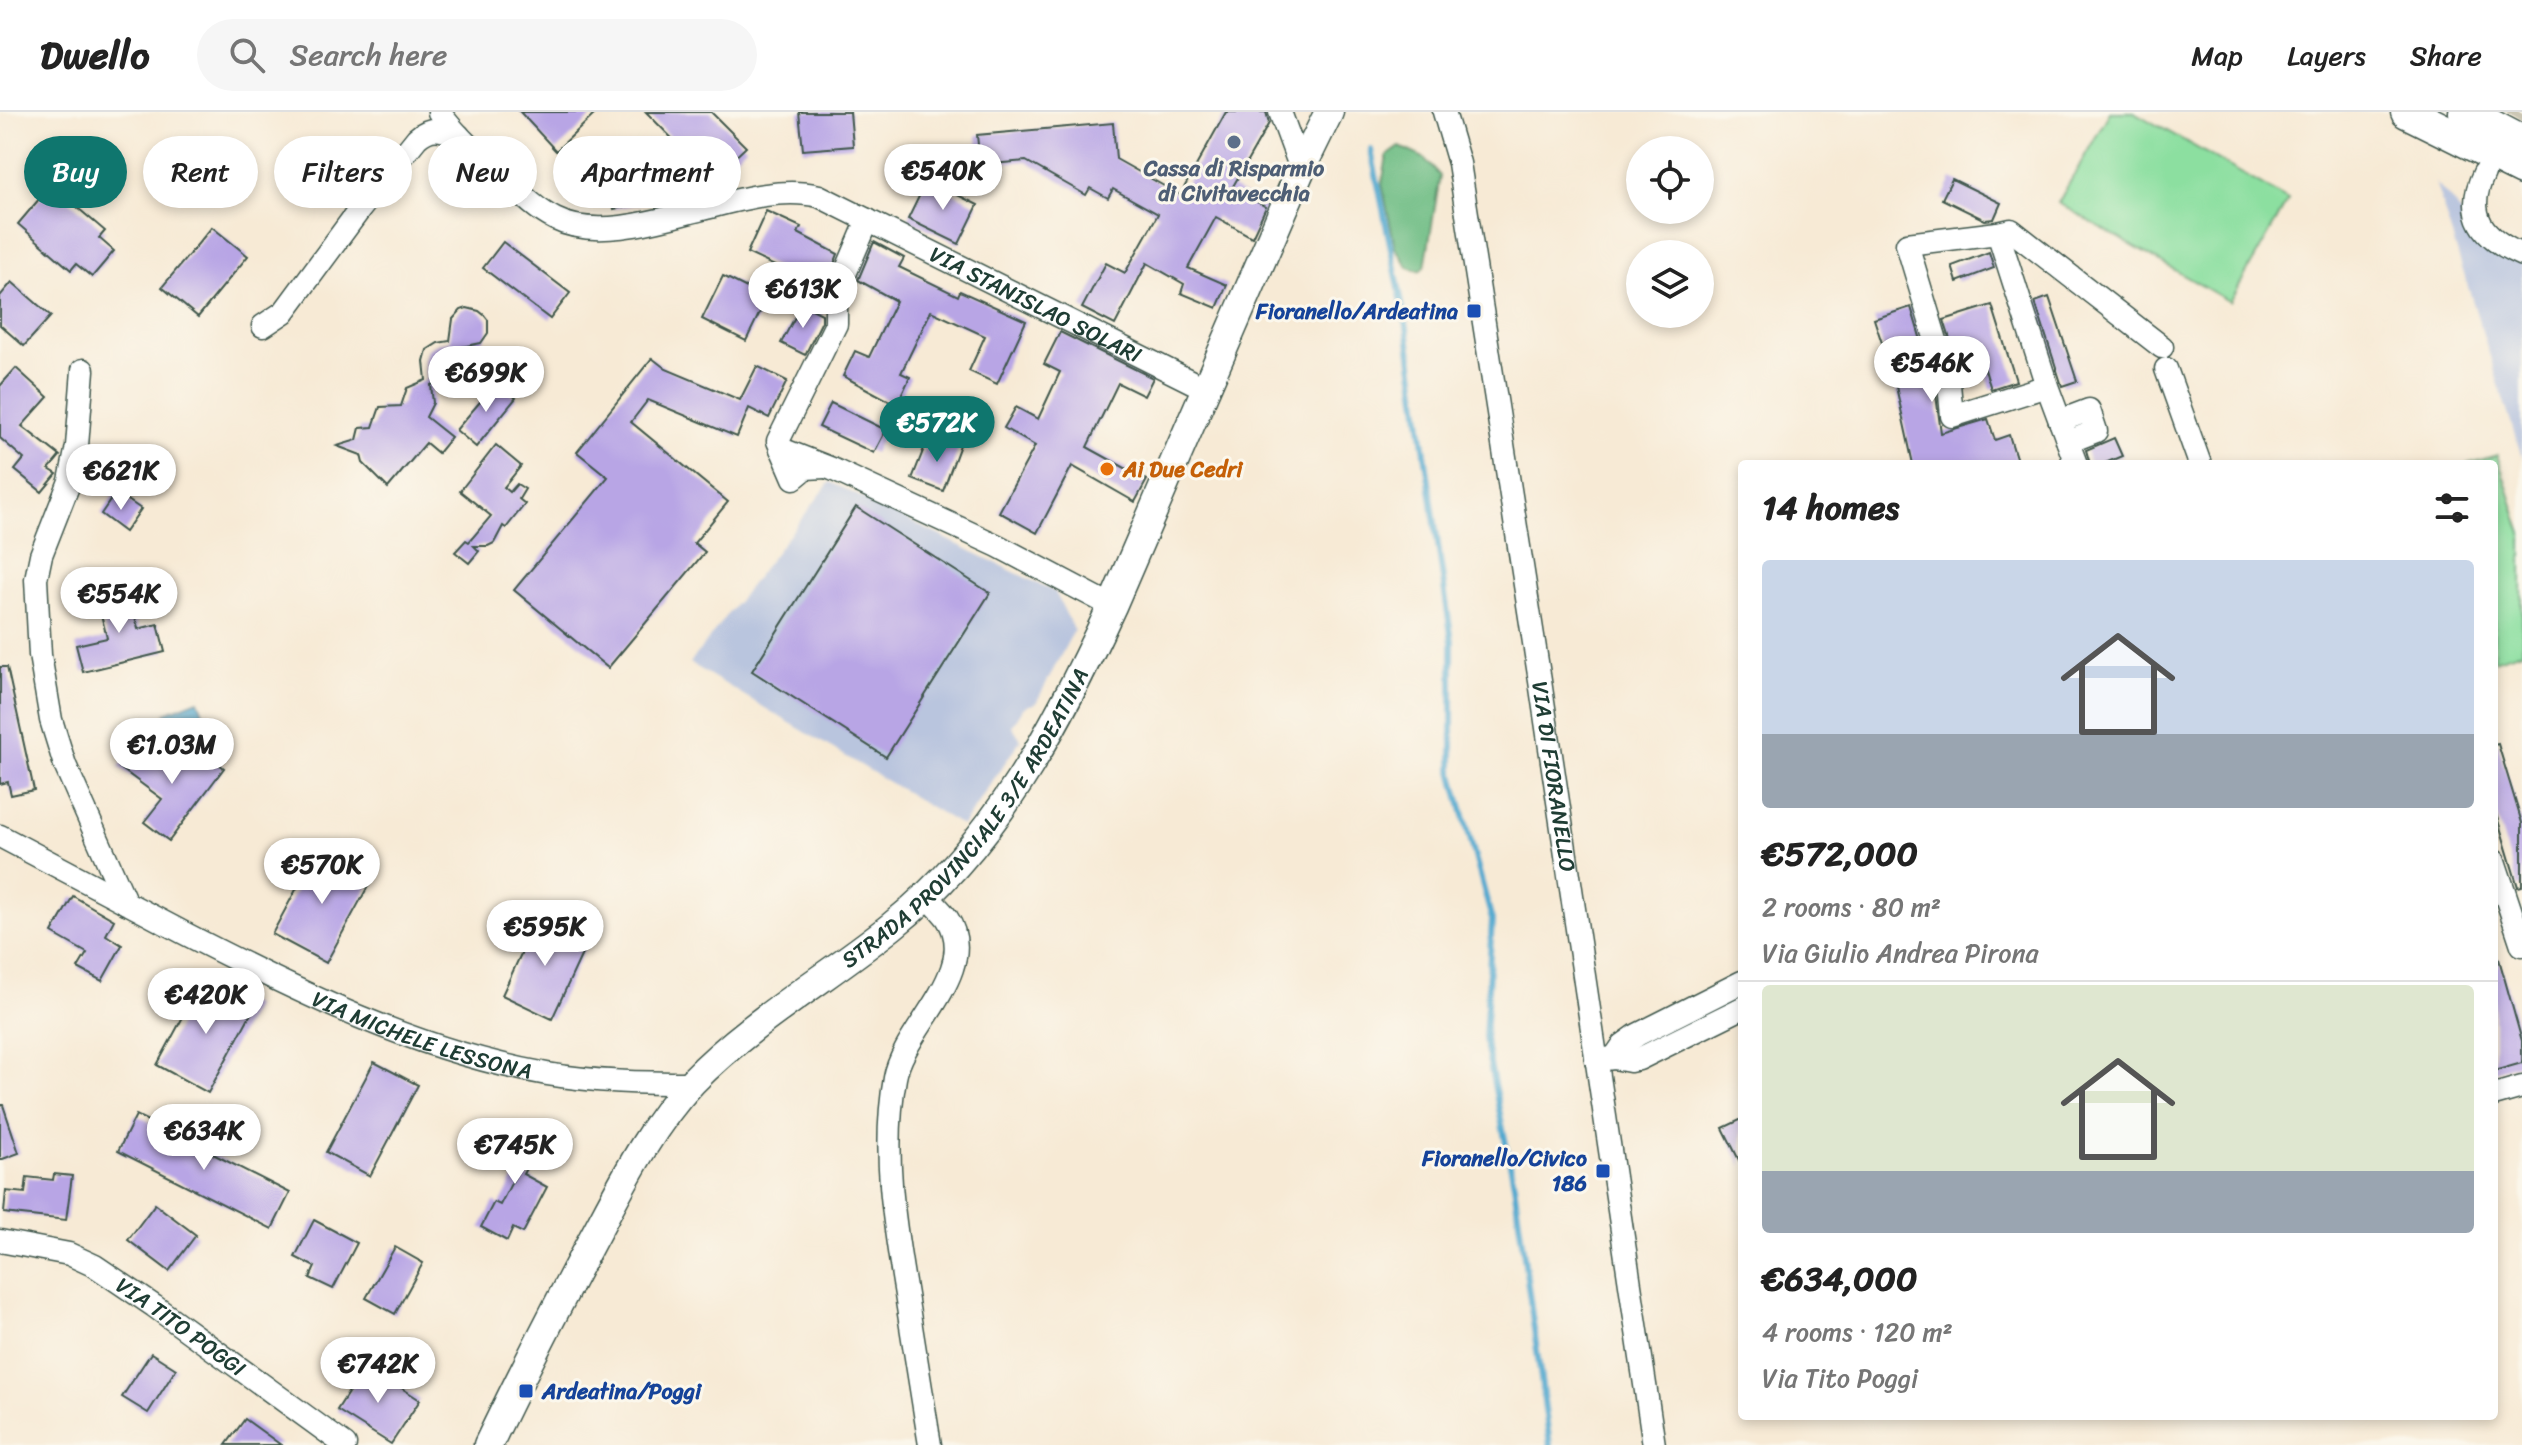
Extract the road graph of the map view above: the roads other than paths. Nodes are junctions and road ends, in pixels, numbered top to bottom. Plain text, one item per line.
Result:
1 (1280, 112) edge
2 (1444, 112) edge
3 (2407, 112) edge
4 (2465, 112) edge
5 (432, 118) edge
6 (1324, 121) edge
7 (2522, 142) edge
8 (1301, 169) junction
9 (2522, 169) edge
10 (2484, 173) dead end
11 (868, 220) junction
12 (1998, 233) junction
13 (2522, 255) edge
14 (263, 326) dead end
15 (83, 370) dead end
16 (2047, 386) junction
17 (1206, 389) junction
18 (2060, 421) junction
19 (2068, 442) junction
20 (2075, 460) edge
21 (2199, 460) edge
22 (1112, 606) junction
23 (0, 836) edge
24 (2506, 888) edge
25 (927, 896) junction
26 (126, 903) junction
27 (2522, 945) edge
28 (1738, 984) edge
29 (1738, 1010) edge
30 (1605, 1059) junction
31 (692, 1083) junction
32 (2522, 1087) edge
33 (2498, 1094) edge
34 (0, 1241) edge
35 (345, 1445) edge
36 (488, 1445) edge
37 (930, 1445) edge
38 (1654, 1445) edge

1 - 8 street
2 - 30 street, VIA DI FIORANELLO
3 - 9 highway
4 - 7 highway
5 - 11 street, VIA STANISLAO SOLARI
5 - 14 street
6 - 8 main road, STRADA PROVINCIALE 3/E ARDEATINA
8 - 17 main road, STRADA PROVINCIALE 3/E ARDEATINA
10 - 13 street
11 - 17 street, VIA STANISLAO SOLARI
11 - 22 street
12 - 16 street
12 - 16 street
12 - 21 street
15 - 26 street
16 - 18 street
17 - 22 main road, STRADA PROVINCIALE 3/E ARDEATINA
18 - 19 street
18 - 19 street
19 - 20 street
22 - 25 main road, STRADA PROVINCIALE 3/E ARDEATINA
23 - 26 street, VIA MICHELE LESSONA
24 - 27 street
25 - 31 main road, STRADA PROVINCIALE 3/E ARDEATINA
25 - 37 street
26 - 31 street, VIA MICHELE LESSONA
28 - 30 street
29 - 30 street
30 - 38 street, VIA DI FIORANELLO
31 - 36 main road, STRADA PROVINCIALE 3/E ARDEATINA
32 - 33 street
34 - 35 street, VIA TITO POGGI

